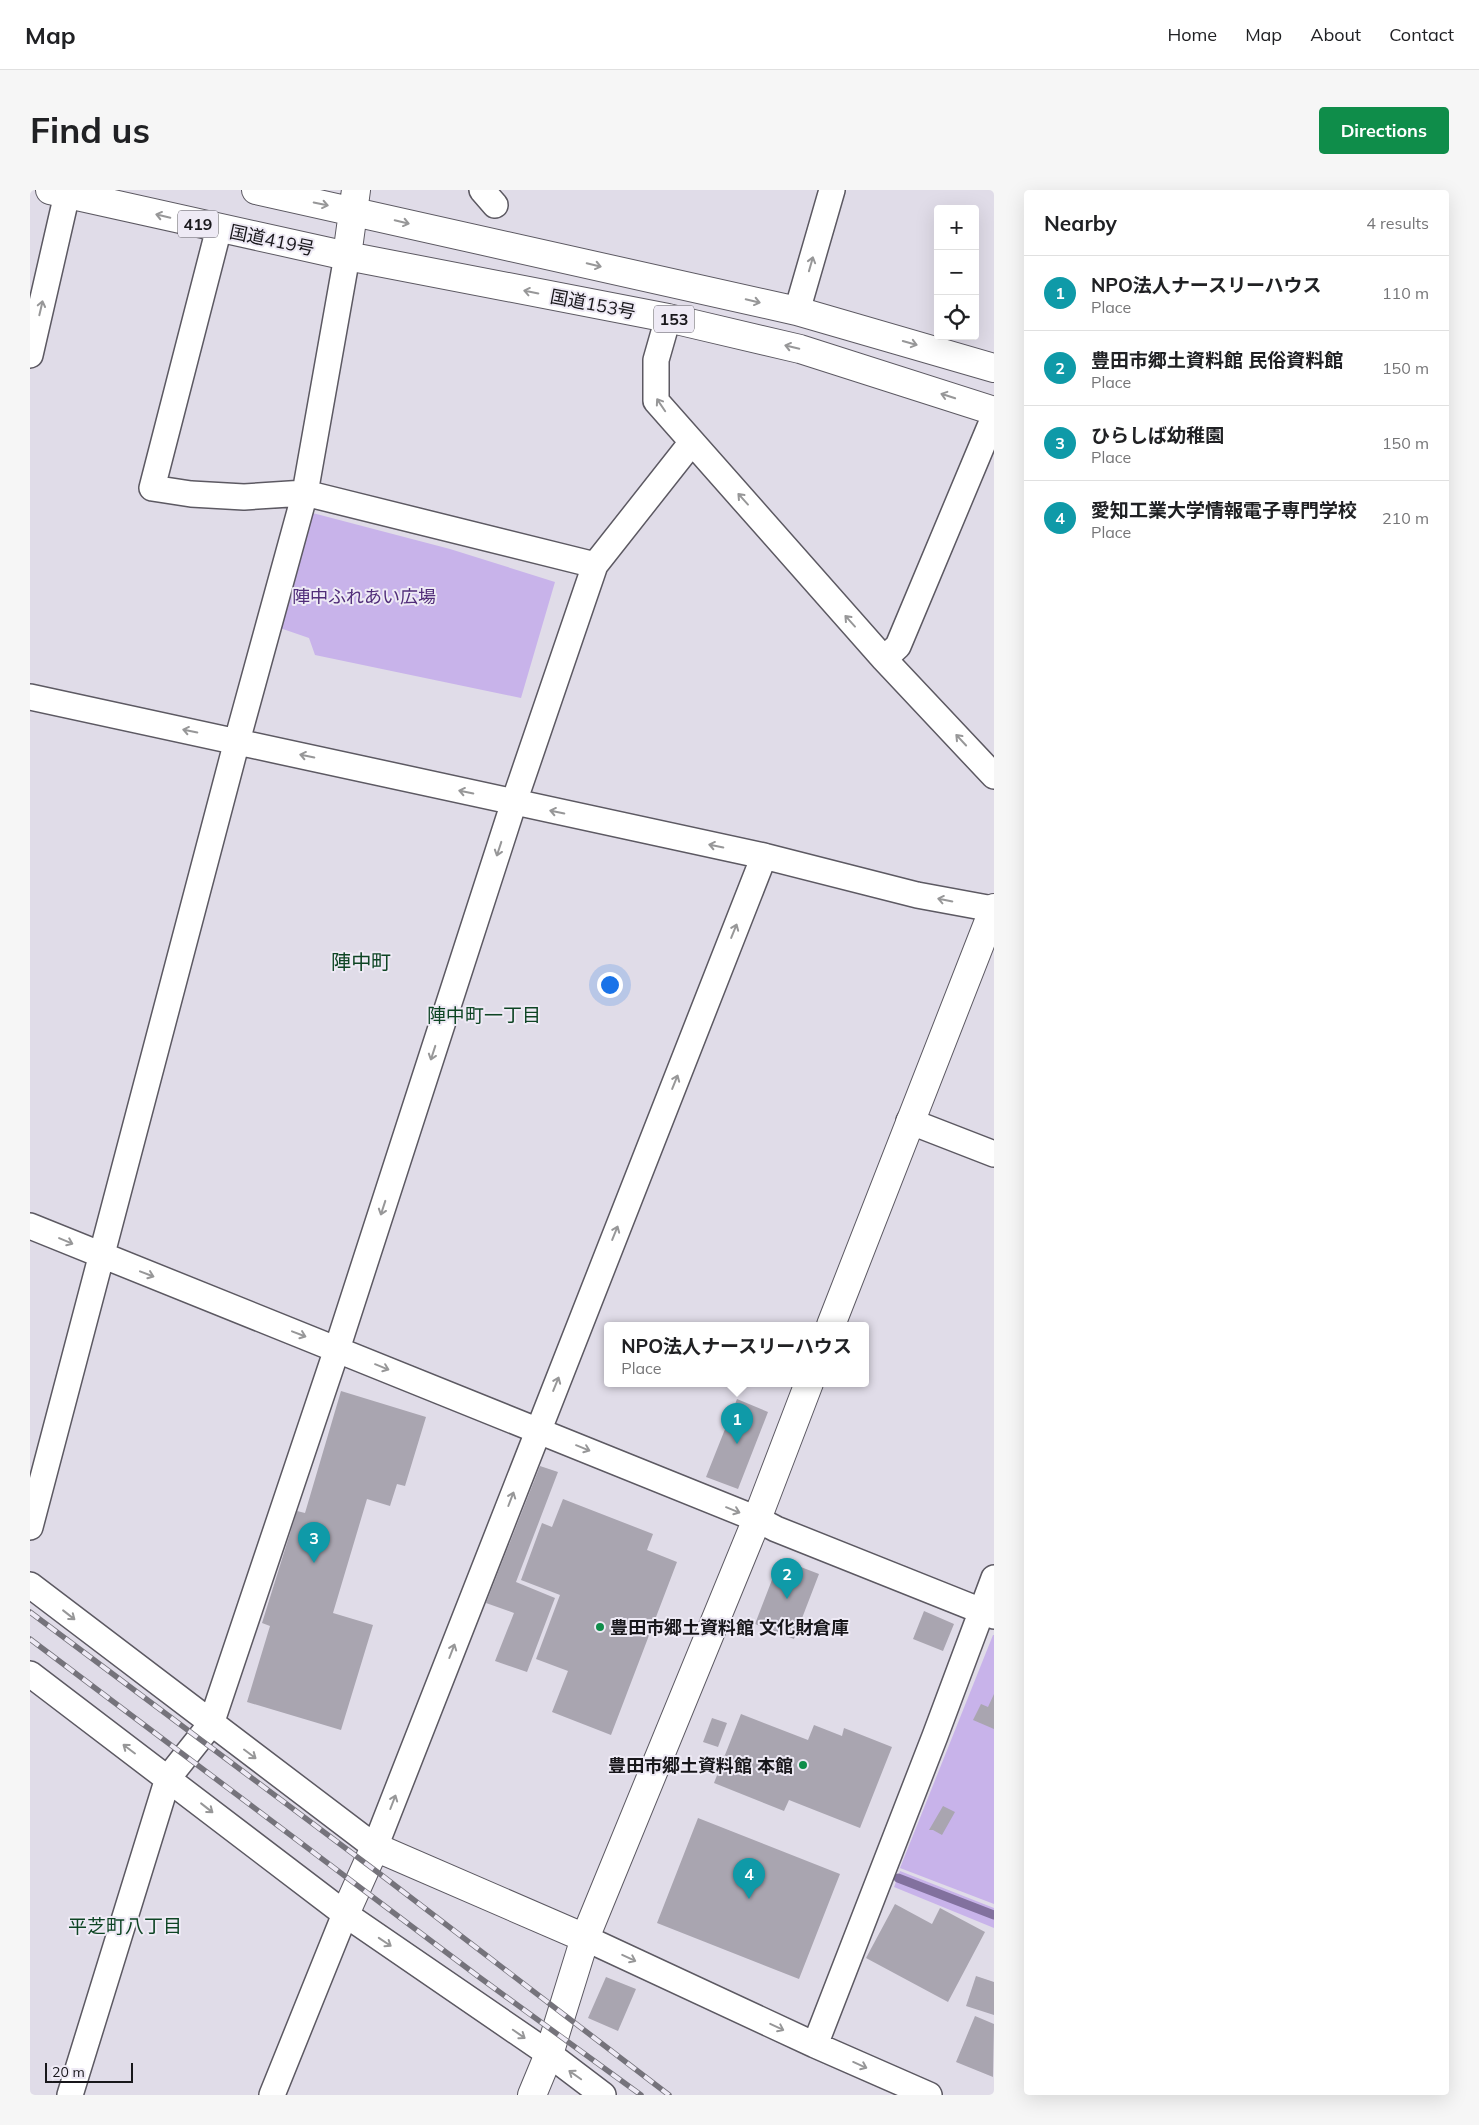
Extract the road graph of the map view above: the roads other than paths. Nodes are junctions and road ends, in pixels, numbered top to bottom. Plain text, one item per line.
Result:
1 (256, 190) edge
2 (832, 190) edge
3 (58, 192) edge
4 (355, 201) edge
5 (219, 228) junction
6 (347, 256) junction
7 (797, 311) junction
8 (668, 318) junction
9 (30, 355) edge
10 (994, 368) edge
11 (994, 410) edge
12 (994, 417) edge
13 (692, 442) junction
14 (305, 493) junction
15 (596, 565) junction
16 (884, 659) junction
17 (30, 696) edge
18 (238, 741) junction
19 (994, 776) edge
20 (514, 802) junction
21 (764, 856) junction
22 (994, 909) edge
23 (910, 1121) junction
24 (994, 1154) edge
25 (30, 1226) edge
26 (102, 1256) junction
27 (832, 1322) edge
28 (337, 1349) junction
29 (807, 1387) edge
30 (538, 1430) junction
31 (757, 1519) junction
32 (30, 1527) edge
33 (994, 1578) edge
34 (30, 1585) edge
35 (988, 1613) edge
36 (30, 1674) edge
37 (211, 1724) junction
38 (168, 1778) junction
39 (375, 1847) junction
40 (345, 1914) junction
41 (585, 1938) junction
42 (815, 2045) junction
43 (549, 2054) junction
44 (70, 2095) edge
45 (272, 2095) edge
46 (532, 2095) edge
47 (603, 2095) edge
48 (930, 2095) edge

1 -> 4 main road
7 -> 2 street
5 -> 3 main road, 国道419号 / 419
9 -> 3 street
4 - 6 main road
4 -> 7 main road, 国道153号 / 153
5 - 6 main road, 国道419号 / 419
5 - 14 street
8 -> 6 main road, 国道153号 / 153
6 - 14 street
7 -> 10 main road, 国道153号 / 153
11 -> 8 main road, 国道153号 / 153
13 -> 8 street
12 - 16 street
13 - 15 street
16 -> 13 street
14 - 15 street
14 - 18 street
15 - 20 street
19 -> 16 street
18 -> 17 street
20 -> 18 street
18 - 26 street
21 -> 20 street
20 -> 28 street
22 -> 21 street
30 -> 21 street
22 - 23 main road
23 - 24 street
23 - 27 main road
25 -> 26 street
26 -> 28 street
26 - 32 street
28 -> 30 street
28 - 37 street
29 - 31 main road
30 -> 31 street
39 -> 30 street
31 - 35 street
31 - 41 main road
33 - 35 street
34 -> 37 street
35 - 42 street
38 -> 36 street
37 - 38 street
37 -> 39 street
38 -> 40 street
38 - 44 street
39 - 40 main road
39 - 41 main road
40 -> 43 street
40 - 45 street
41 -> 42 street
41 - 43 main road
42 -> 48 street
43 - 46 main road
47 -> 43 street

